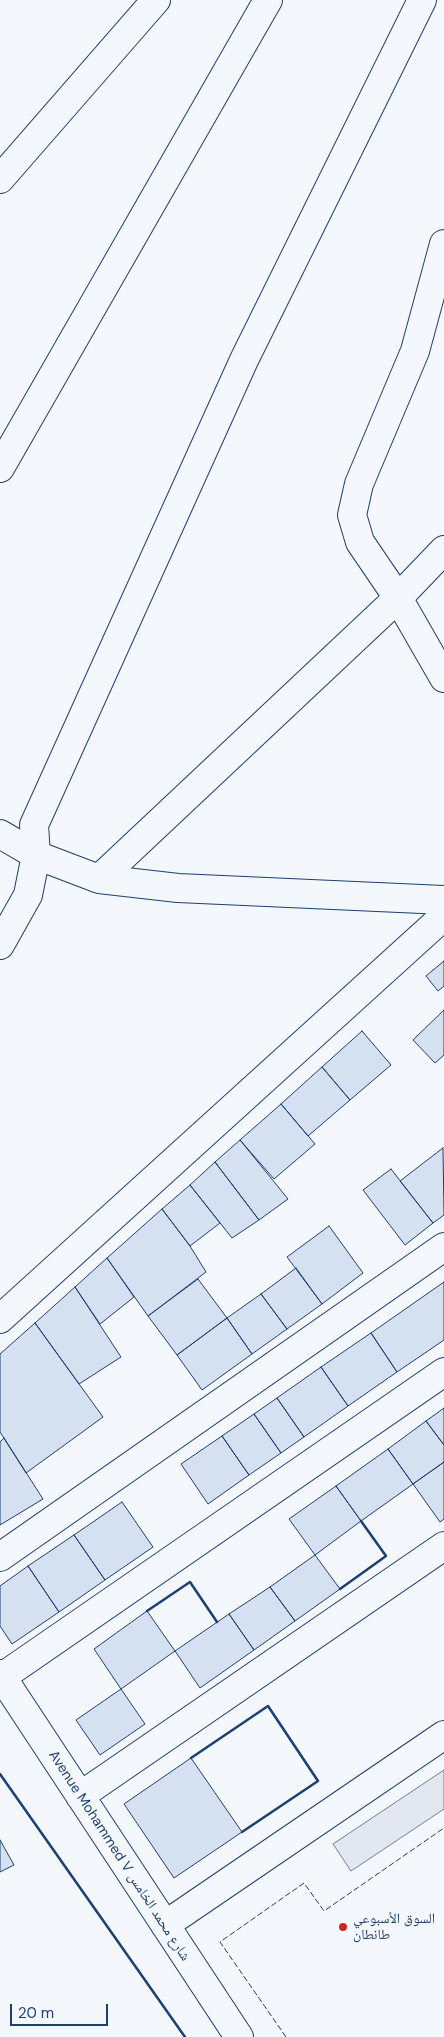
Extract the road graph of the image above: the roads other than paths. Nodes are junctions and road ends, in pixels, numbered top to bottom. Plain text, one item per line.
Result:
1 (156, 0) edge
2 (268, 0) edge
3 (422, 0) edge
4 (0, 179) edge
5 (444, 244) edge
6 (0, 468) edge
7 (444, 550) edge
8 (398, 598) junction
9 (444, 678) edge
10 (0, 834) edge
11 (36, 855) junction
12 (99, 879) junction
13 (444, 900) edge
14 (444, 916) edge
15 (0, 945) edge
16 (444, 1247) edge
17 (0, 1319) edge
18 (444, 1372) edge
19 (444, 1546) edge
20 (0, 1557) edge
21 (1, 1676) edge
22 (444, 1735) edge
23 (80, 1796) junction
24 (165, 1925) junction
25 (239, 2037) edge

1 - 4 street
2 - 6 street
3 - 11 street
5 - 8 street
7 - 8 street
8 - 9 street
8 - 12 street
10 - 11 street
11 - 12 street
11 - 15 street
12 - 13 street
14 - 17 street
16 - 20 street
18 - 21 street
19 - 23 street
21 - 23 street, Avenue Mohammed V شارع محمد الخامس
22 - 24 street
23 - 24 street, Avenue Mohammed V شارع محمد الخامس
24 - 25 street, Avenue Mohammed V شارع محمد الخامس

